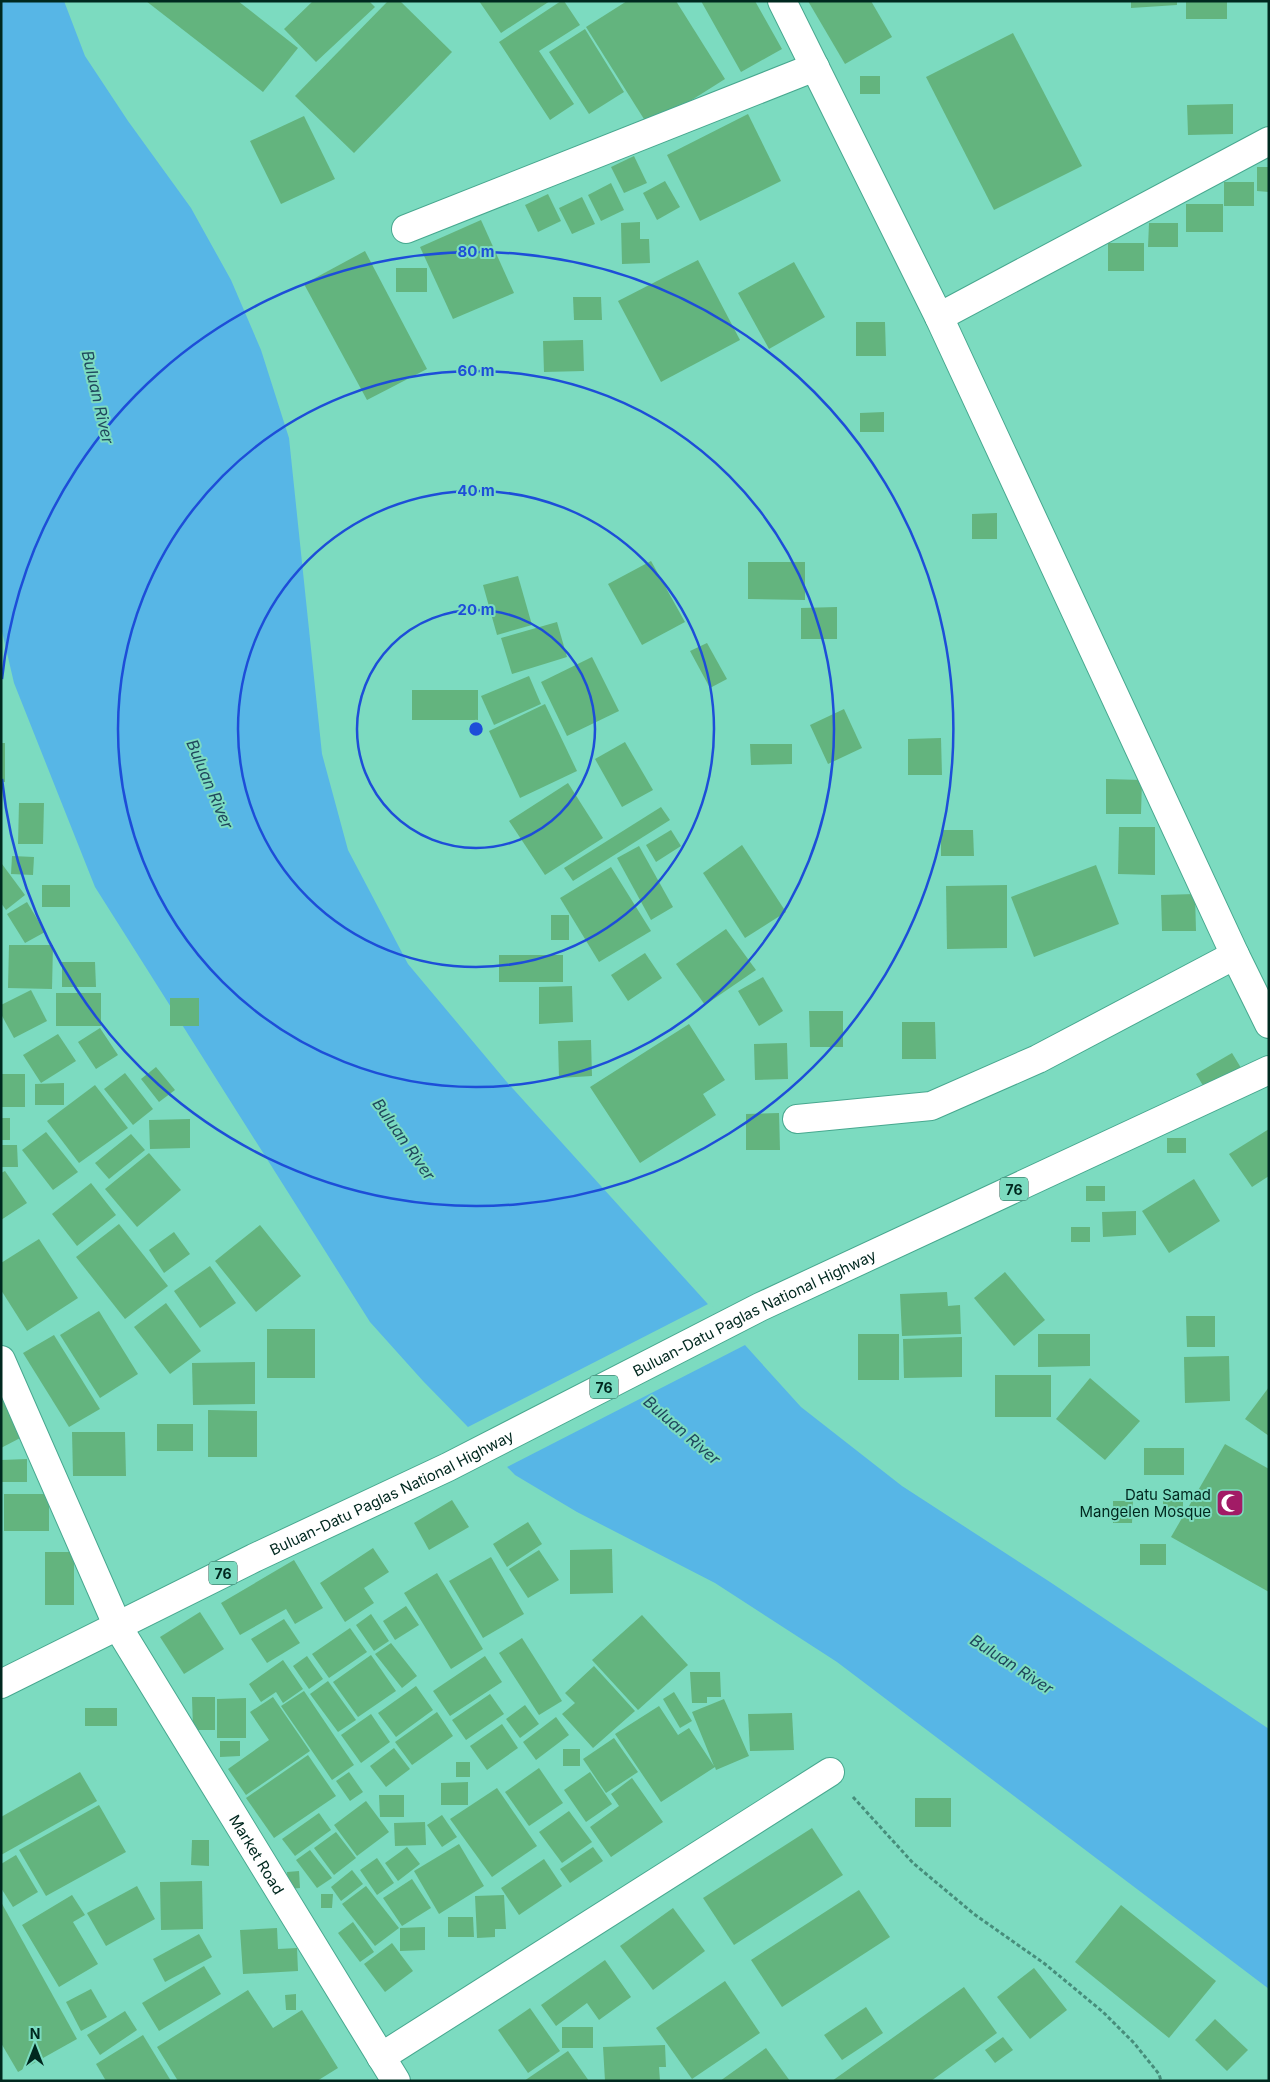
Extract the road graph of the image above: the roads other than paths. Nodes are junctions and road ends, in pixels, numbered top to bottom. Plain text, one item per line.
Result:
1 (782, 1) edge
2 (815, 67) junction
3 (1269, 141) edge
4 (406, 229) dead end
5 (939, 316) junction
6 (1235, 955) junction
7 (1269, 1024) edge
8 (1269, 1070) edge
9 (797, 1119) dead end
10 (1, 1360) edge
11 (118, 1628) junction
12 (1, 1684) edge
13 (830, 1772) road end
14 (381, 2056) junction
15 (396, 2081) edge

1 - 2 main road
2 - 4 main road
2 - 5 main road
3 - 5 main road
5 - 6 main road
6 - 7 main road
6 - 9 main road
8 - 11 main road, Buluan-Datu Paglas National Highway / 76
10 - 11 main road, Market Road
11 - 12 main road, Buluan-Datu Paglas National Highway / 76
11 - 14 main road, Market Road
13 - 14 main road
14 - 15 main road, Market Road

